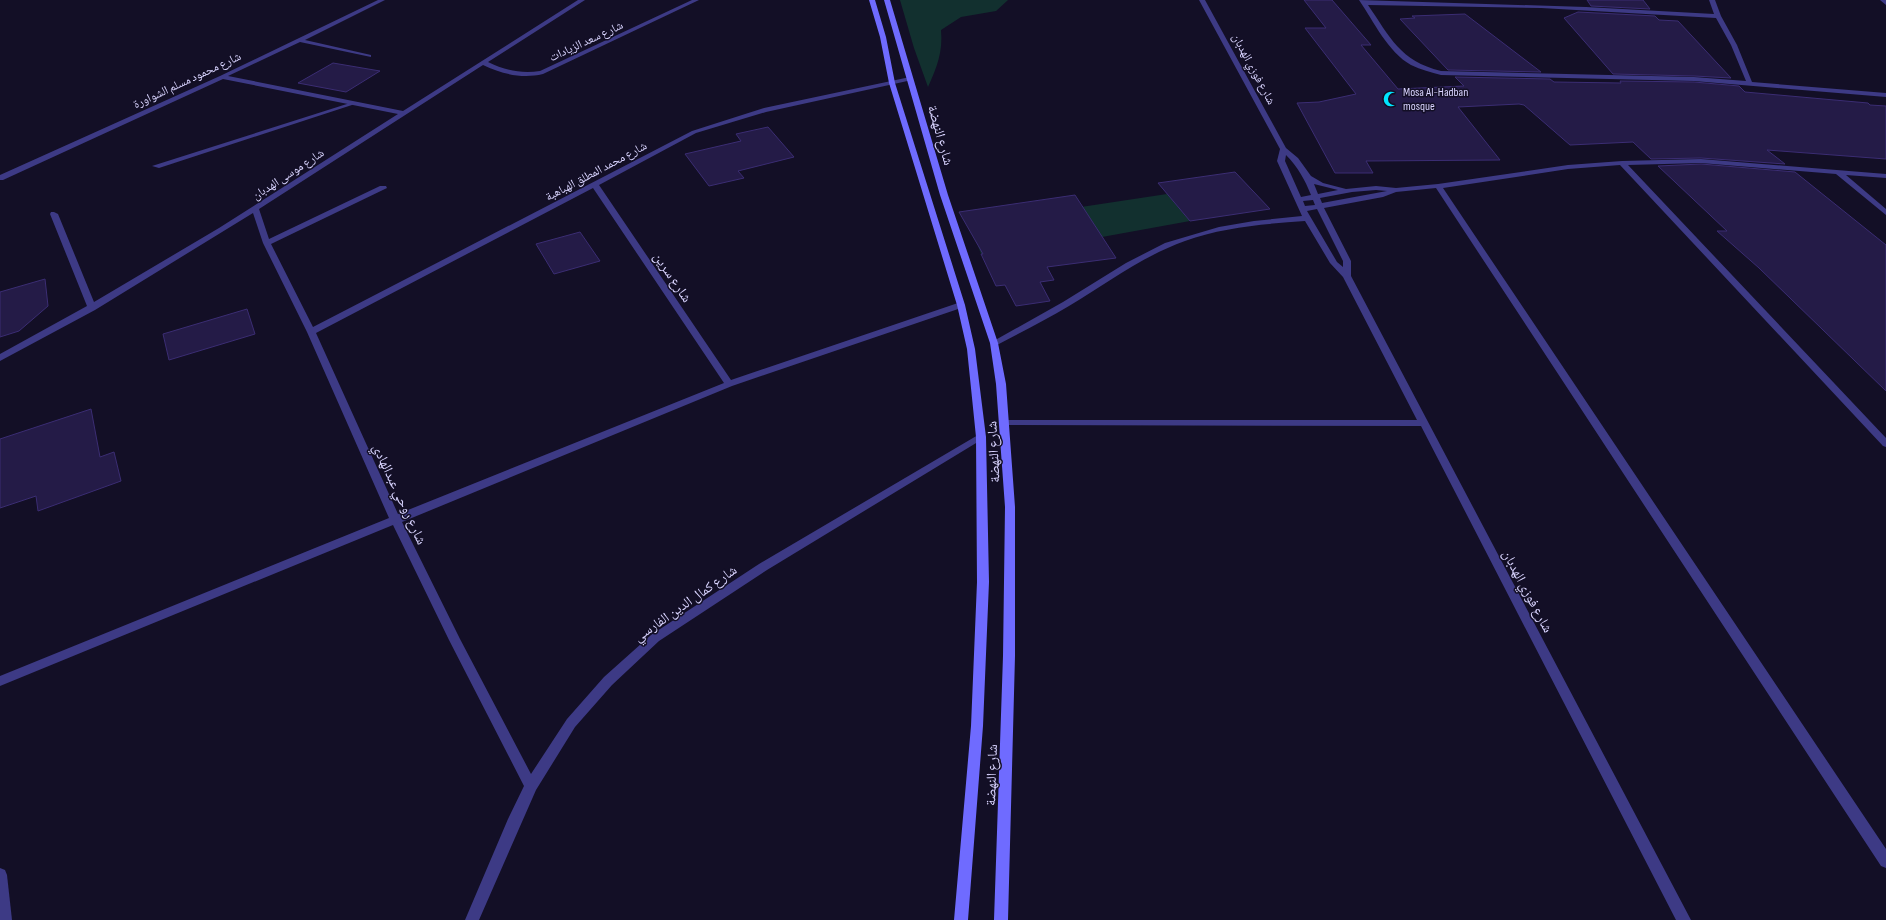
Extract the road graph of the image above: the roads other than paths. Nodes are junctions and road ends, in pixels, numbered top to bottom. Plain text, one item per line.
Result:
1 (382, 0) edge
2 (582, 0) edge
3 (696, 0) edge
4 (872, 0) edge
5 (887, 0) edge
6 (1202, 0) edge
7 (1712, 0) edge
8 (1883, 0) edge
9 (1363, 2) edge
10 (1886, 3) edge
11 (1718, 16) junction
12 (299, 40) junction
13 (369, 56) dead end
14 (483, 62) junction
15 (222, 77) junction
16 (910, 79) junction
17 (1750, 82) junction
18 (892, 83) junction
19 (1886, 95) edge
20 (352, 104) junction
21 (403, 113) junction
22 (1283, 149) junction
23 (1622, 163) junction
24 (156, 166) dead end
25 (1837, 171) junction
26 (1886, 176) edge
27 (0, 178) edge
28 (1308, 178) junction
29 (594, 185) junction
30 (1438, 186) junction
31 (382, 188) dead end
32 (1352, 190) junction
33 (1396, 190) junction
34 (1316, 197) junction
35 (1298, 200) junction
36 (1319, 206) junction
37 (256, 208) junction
38 (1303, 209) junction
39 (1886, 213) edge
40 (54, 214) dead end
41 (1307, 218) junction
42 (267, 243) junction
43 (1347, 276) junction
44 (961, 305) junction
45 (92, 308) junction
46 (311, 332) junction
47 (994, 344) junction
48 (0, 358) edge
49 (729, 384) junction
50 (1005, 423) junction
51 (1423, 423) junction
52 (981, 437) junction
53 (1886, 444) edge
54 (395, 518) junction
55 (0, 681) edge
56 (531, 786) junction
57 (1881, 845) edge
58 (1886, 861) edge
59 (0, 875) edge
60 (5, 920) edge
61 (472, 920) edge
62 (961, 920) edge
63 (1000, 920) edge
64 (1684, 920) edge

1 - 12 street, شارع محمود مسلم الشواورة
2 - 14 street, شارع موسى الهدبان
3 - 14 street, شارع سعد الزيادات
4 - 18 street, شارع النهضة
5 - 16 street, شارع النهضة
6 - 22 street, شارع فوزي الهدبان
7 - 11 street
8 - 10 street
9 - 11 street
9 - 17 street
11 - 17 street
12 - 13 street
12 - 15 street, شارع محمود مسلم الشواورة
14 - 21 street, شارع موسى الهدبان
15 - 20 street
15 - 27 street, شارع محمود مسلم الشواورة
16 - 18 street, شارع محمد المطلق الهباهبة
16 - 47 street, شارع النهضة
17 - 19 street
18 - 29 street, شارع محمد المطلق الهباهبة
18 - 44 street, شارع النهضة
20 - 21 street
20 - 24 street
21 - 37 street, شارع موسى الهدبان
22 - 28 street, شارع فوزي الهدبان
22 - 35 street, شارع فوزي الهدبان
23 - 25 street
23 - 30 street
23 - 53 street
25 - 26 street
25 - 39 street
28 - 32 street
28 - 34 street, شارع فوزي الهدبان
29 - 46 street, شارع محمد المطلق الهباهبة
29 - 49 street, شارع سرين
30 - 33 street
30 - 57 street
31 - 42 street
32 - 33 street
32 - 34 street
33 - 36 street
34 - 35 street
34 - 36 street, شارع فوزي الهدبان
35 - 38 street, شارع فوزي الهدبان
36 - 38 street
36 - 43 street, شارع فوزي الهدبان
37 - 42 street, شارع روحي عبدالهادي
37 - 45 street, شارع موسى الهدبان
38 - 41 street, شارع فوزي الهدبان
40 - 45 street
41 - 43 street, شارع فوزي الهدبان
41 - 47 street
42 - 46 street, شارع روحي عبدالهادي
43 - 51 street, شارع فوزي الهدبان
44 - 49 street
44 - 52 street, شارع النهضة
45 - 48 street, شارع موسى الهدبان
46 - 54 street, شارع روحي عبدالهادي
47 - 50 street, شارع النهضة
49 - 54 street
50 - 51 street
50 - 63 street, شارع النهضة
51 - 64 street, شارع فوزي الهدبان
52 - 56 street, شارع كمال الدين الفارسي
52 - 62 street, شارع النهضة
54 - 55 street
54 - 56 street, شارع روحي عبدالهادي
56 - 61 street, شارع كمال الدين الفارسي
57 - 58 street
59 - 60 street

